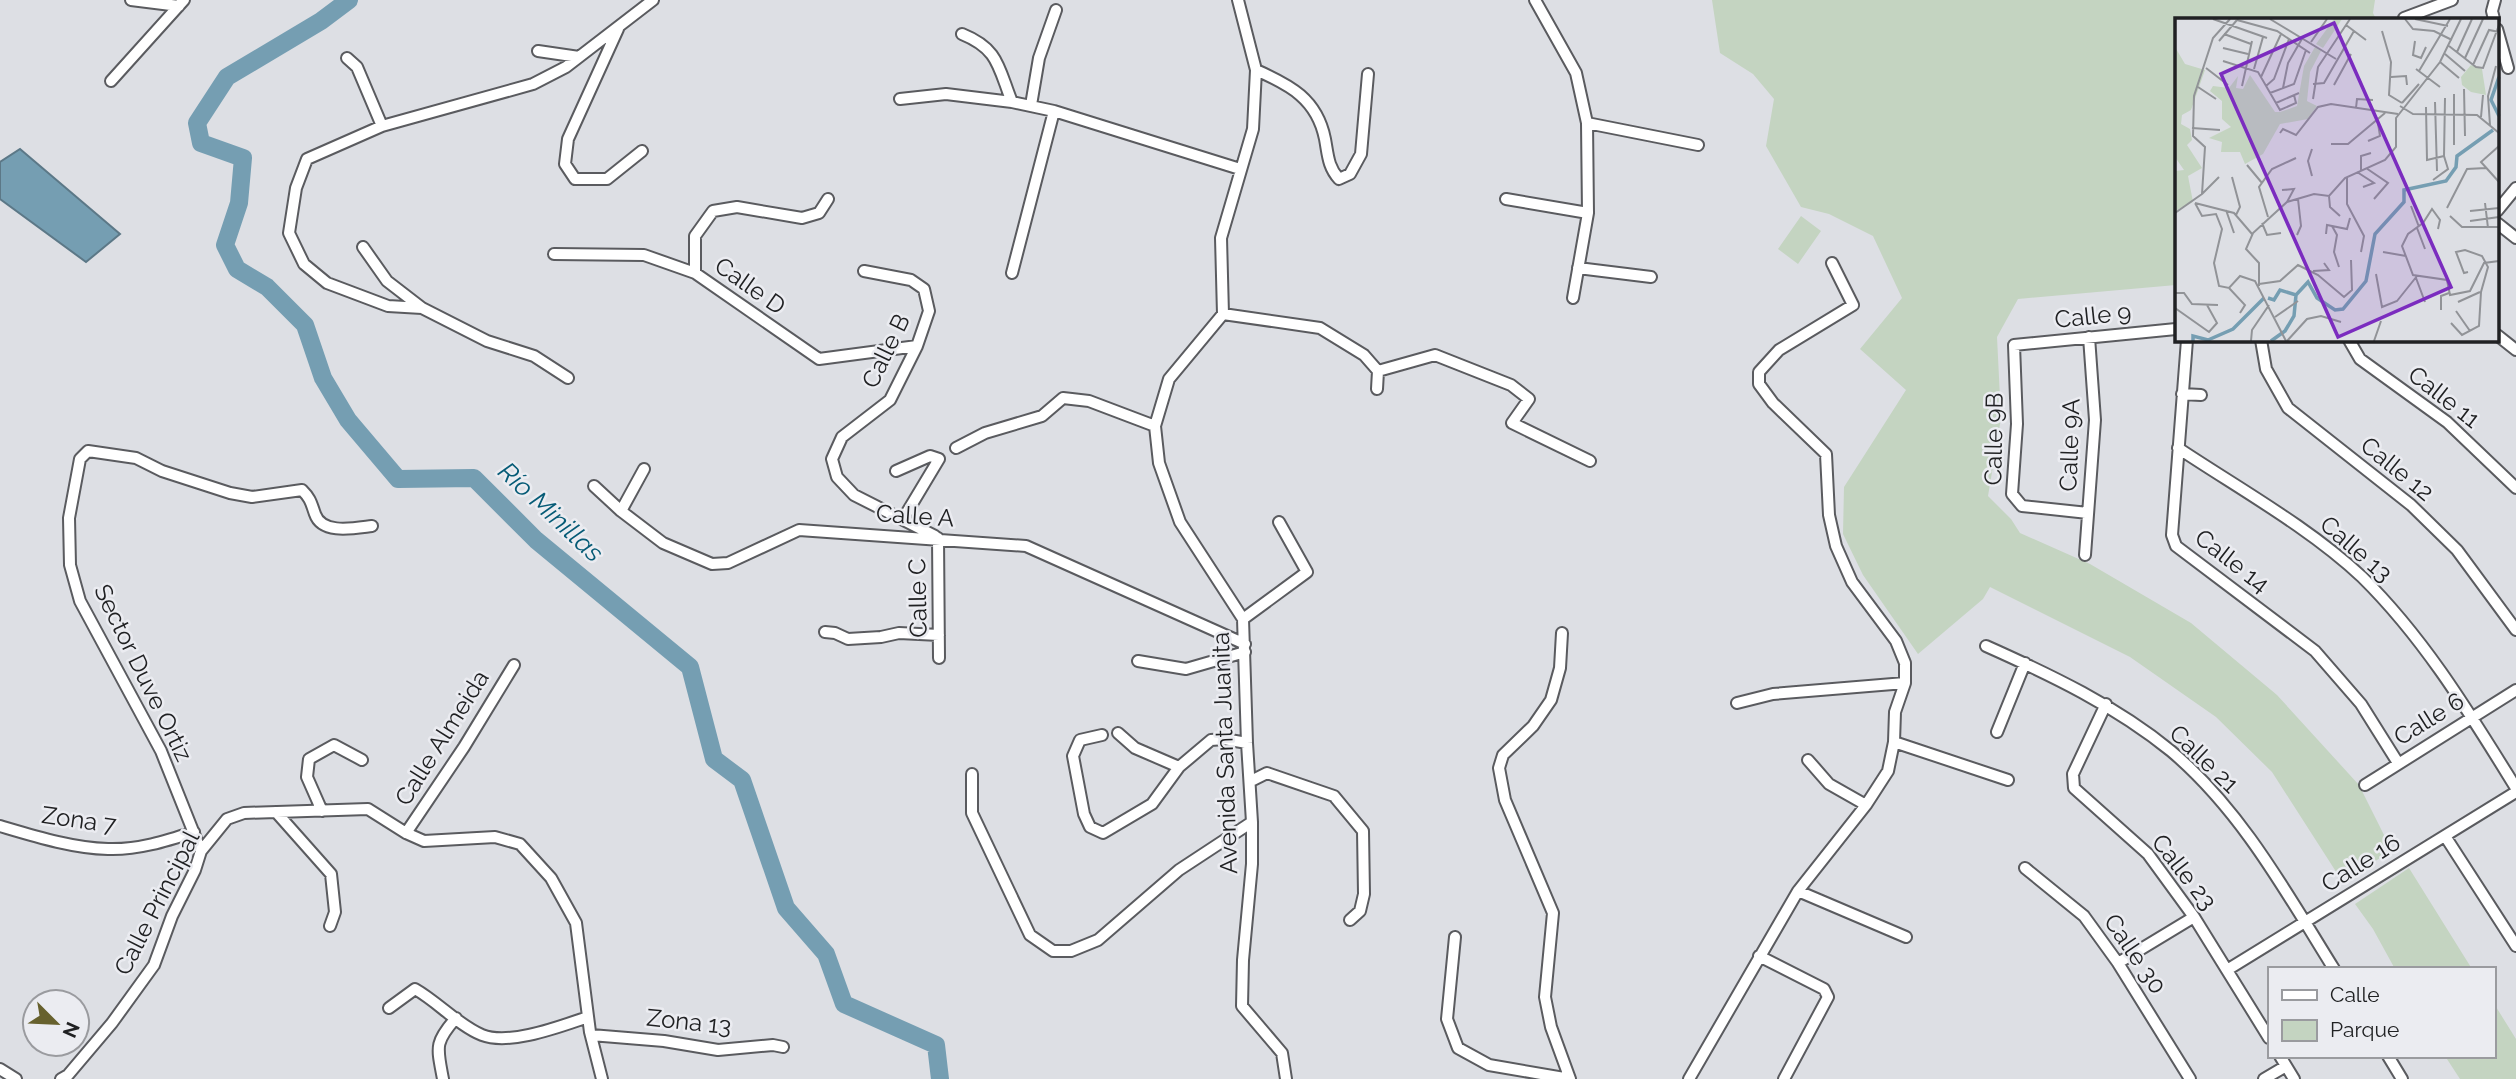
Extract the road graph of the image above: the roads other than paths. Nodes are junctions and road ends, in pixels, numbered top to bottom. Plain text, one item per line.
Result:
1 (131, 0) edge
2 (653, 0) edge
3 (1238, 0) edge
4 (1535, 0) edge
5 (2452, 0) edge
6 (2495, 0) edge
7 (181, 3) edge
8 (1056, 10) dead end
9 (2404, 18) edge
10 (2494, 18) edge
11 (619, 26) junction
12 (2498, 33) edge
13 (962, 34) dead end
14 (538, 51) dead end
15 (579, 57) junction
16 (347, 58) dead end
17 (2508, 68) dead end
18 (1256, 70) junction
19 (1368, 74) dead end
20 (111, 81) dead end
21 (900, 99) dead end
22 (1012, 102) junction
23 (1031, 106) junction
24 (1054, 111) junction
25 (1587, 123) junction
26 (382, 126) junction
27 (1698, 145) dead end
28 (642, 150) dead end
29 (1240, 169) junction
30 (2516, 188) edge
31 (828, 199) dead end
32 (1506, 199) dead end
33 (2498, 210) edge
34 (1588, 213) junction
35 (2498, 224) edge
36 (2516, 239) edge
37 (363, 247) dead end
38 (554, 254) dead end
39 (1832, 263) dead end
40 (1578, 268) junction
41 (864, 271) dead end
42 (1012, 273) dead end
43 (695, 274) junction
44 (1651, 277) dead end
45 (1573, 298) dead end
46 (422, 308) junction
47 (1223, 314) junction
48 (2175, 328) edge
49 (2498, 335) edge
50 (2089, 337) junction
51 (2187, 341) edge
52 (2261, 341) edge
53 (2350, 341) edge
54 (2014, 345) joint
55 (917, 346) junction
56 (2516, 350) edge
57 (1378, 370) junction
58 (568, 378) dead end
59 (1377, 389) dead end
60 (2182, 394) junction
61 (2201, 396) dead end
62 (1155, 426) junction
63 (956, 448) dead end
64 (2178, 448) junction
65 (1590, 461) dead end
66 (644, 469) dead end
67 (896, 471) dead end
68 (594, 486) dead end
69 (2516, 488) edge
70 (621, 511) junction
71 (2088, 513) junction
72 (903, 519) junction
73 (1279, 522) dead end
74 (372, 526) dead end
75 (939, 538) junction
76 (2085, 555) dead end
77 (1243, 619) junction
78 (2516, 630) edge
79 (825, 632) dead end
80 (1562, 633) dead end
81 (939, 635) junction
82 (1986, 646) dead end
83 (1245, 648) junction
84 (939, 658) dead end
85 (1138, 661) dead end
86 (2025, 663) junction
87 (514, 665) dead end
88 (1905, 683) junction
89 (2516, 690) edge
90 (1737, 703) dead end
91 (2106, 704) junction
92 (2472, 717) junction
93 (1997, 732) dead end
94 (1118, 733) dead end
95 (1102, 735) dead end
96 (1894, 742) junction
97 (1247, 743) junction
98 (362, 760) dead end
99 (1808, 760) dead end
100 (2398, 764) junction
101 (1179, 766) junction
102 (972, 774) dead end
103 (2008, 780) dead end
104 (1251, 781) junction
105 (2365, 785) dead end
106 (2516, 790) edge
107 (1866, 805) junction
108 (322, 811) junction
109 (276, 812) junction
110 (1252, 822) junction
111 (0, 826) edge
112 (194, 832) junction
113 (406, 834) junction
114 (2445, 836) junction
115 (201, 851) junction
116 (2025, 868) dead end
117 (1798, 891) junction
118 (2194, 917) junction
119 (1350, 920) dead end
120 (2305, 922) junction
121 (330, 926) dead end
122 (1454, 937) dead end
123 (1906, 937) dead end
124 (2516, 946) edge
125 (1759, 956) junction
126 (2118, 963) junction
127 (2332, 967) edge
128 (2227, 970) junction
129 (389, 1008) dead end
130 (588, 1017) junction
131 (456, 1018) junction
132 (591, 1035) junction
133 (2268, 1036) edge
134 (783, 1047) dead end
135 (2389, 1058) edge
136 (2283, 1061) edge
137 (0, 1069) edge
138 (16, 1079) edge
139 (61, 1079) edge
140 (443, 1079) edge
141 (602, 1079) edge
142 (1286, 1079) edge
143 (1570, 1079) edge
144 (1689, 1079) edge
145 (1784, 1079) edge
146 (2190, 1079) edge
147 (2264, 1079) edge
148 (2294, 1079) edge
149 (2402, 1079) edge

1 - 7 street
2 - 11 street
3 - 18 street
4 - 25 street
5 - 9 street
6 - 10 street
7 - 20 street
8 - 23 street
11 - 15 street
11 - 28 street
12 - 17 street
13 - 22 street
14 - 15 street
15 - 26 street
16 - 26 street
18 - 19 street
18 - 29 street
21 - 22 street
22 - 23 street
23 - 24 street
24 - 29 street
24 - 42 street
25 - 27 street
25 - 34 street
26 - 46 street
29 - 47 street
30 - 33 street
31 - 43 street
32 - 34 street
34 - 40 street
35 - 36 street
37 - 46 street
38 - 43 street, Calle D
39 - 88 street
40 - 44 street
40 - 45 street
41 - 55 street, Calle B
43 - 55 street, Calle D
46 - 58 street
47 - 57 street
47 - 62 street, Avenida Santa Juanita
48 - 50 street, Calle 9
49 - 56 street
50 - 54 street, Calle 9
50 - 71 street, Calle 9A
51 - 60 street, Calle 14
52 - 78 street, Calle 12
53 - 69 street, Calle 11
54 - 71 street, Calle 9B
55 - 72 street, Calle B
57 - 59 street
57 - 65 street
60 - 61 street
60 - 64 street, Calle 14
62 - 63 street
62 - 77 street, Avenida Santa Juanita
64 - 92 street, Calle 13
64 - 100 street, Calle 14
66 - 70 street
67 - 72 street
68 - 70 street, Calle A
70 - 75 street, Calle A
71 - 76 street, Calle 9A
72 - 75 street, Calle B
73 - 77 street
74 - 112 street, Sector Duve Ortiz
75 - 81 street, Calle C
75 - 83 street, Calle A
77 - 83 street, Avenida Santa Juanita
79 - 81 street
80 - 143 street
81 - 84 street, Calle C
82 - 86 street, Calle 21
83 - 85 street
83 - 97 street, Avenida Santa Juanita
86 - 91 street, Calle 21
86 - 93 street
87 - 113 street, Calle Almeida
88 - 90 street
88 - 96 street
89 - 92 street, Calle 6
91 - 118 street, Calle 23
91 - 120 street, Calle 21
92 - 100 street, Calle 6
92 - 106 street, Calle 13
94 - 101 street
95 - 101 street
96 - 103 street
96 - 107 street
97 - 101 street
97 - 104 street, Avenida Santa Juanita
98 - 108 street
99 - 107 street
100 - 105 street, Calle 6
102 - 110 street
104 - 110 street, Avenida Santa Juanita
104 - 119 street
106 - 114 street, Calle 16
107 - 117 street
108 - 109 street, Calle Principal
108 - 113 street, Calle Principal
109 - 115 street, Calle Principal
109 - 121 street
110 - 142 street, Avenida Santa Juanita
111 - 112 street, Zona 7
112 - 115 street, Sector Duve Ortiz
113 - 130 street, Calle Principal
114 - 120 street, Calle 16
114 - 124 street
115 - 139 street, Calle Principal
116 - 126 street, Calle 30
117 - 123 street
117 - 125 street
118 - 126 street
118 - 128 street, Calle 23
120 - 127 street, Calle 21
120 - 128 street, Calle 16
122 - 143 street
125 - 144 street
125 - 145 street
126 - 146 street, Calle 30
128 - 133 street, Calle 23
129 - 131 street
130 - 131 street
130 - 132 street, Calle Principal
131 - 140 street
132 - 134 street, Zona 13
132 - 141 street, Calle Principal
135 - 149 street
136 - 147 street
136 - 148 street
137 - 138 street

